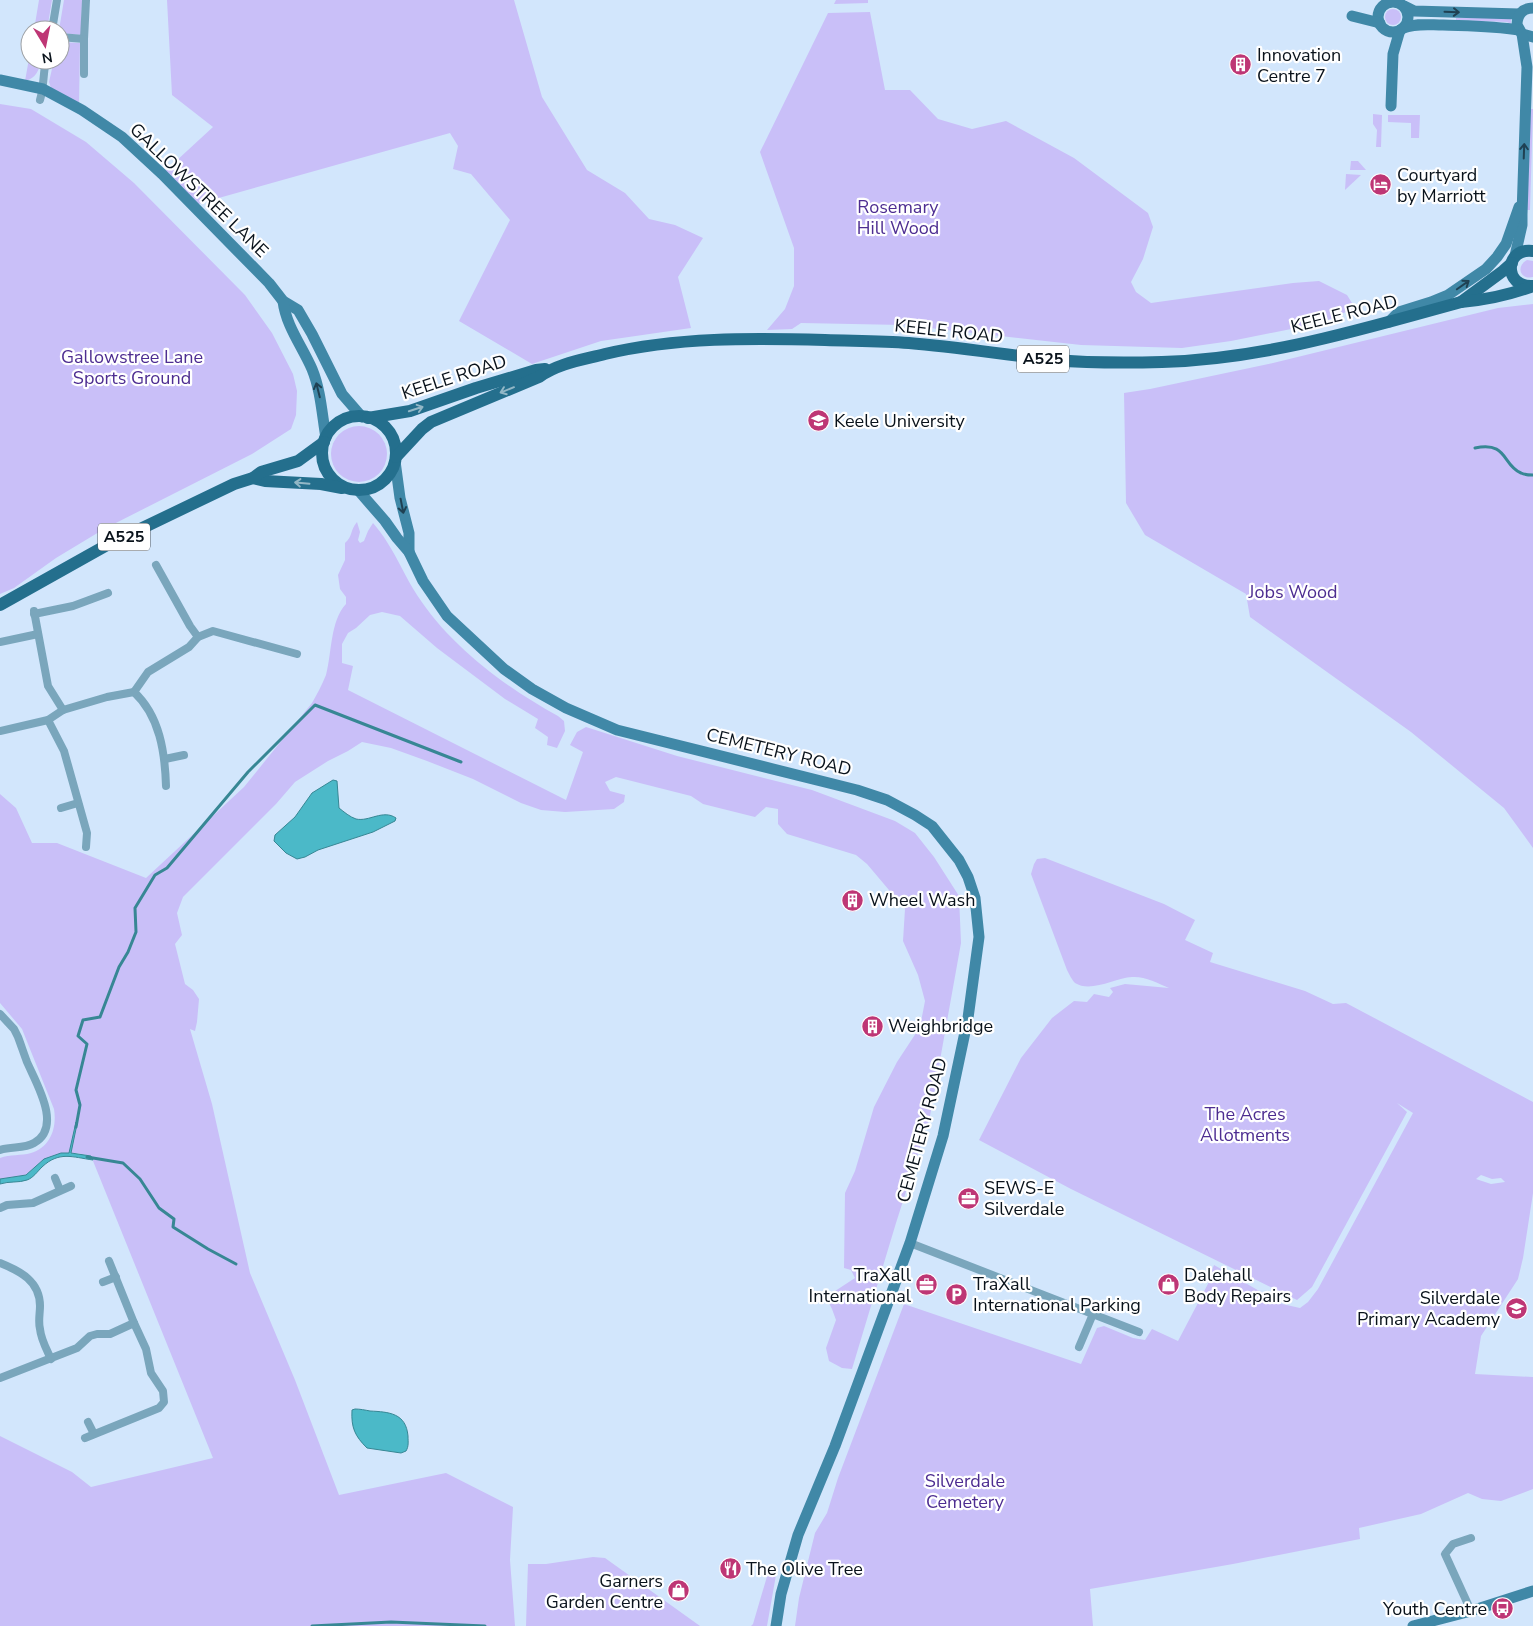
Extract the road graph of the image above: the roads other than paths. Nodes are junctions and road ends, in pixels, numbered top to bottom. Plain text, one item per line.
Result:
1 (57, 0) edge
2 (86, 0) edge
3 (1404, 6) junction
4 (1533, 8) edge
5 (1380, 10) junction
6 (1519, 14) junction
7 (54, 20) edge
8 (1383, 26) junction
9 (1402, 29) junction
10 (1525, 34) edge
11 (70, 38) edge
12 (84, 39) junction
13 (1393, 54) junction
14 (44, 70) edge
15 (84, 74) dead end
16 (0, 80) edge
17 (43, 88) junction
18 (40, 100) dead end
19 (1391, 106) dead end
20 (1522, 200) junction
21 (1533, 251) edge
22 (1514, 260) junction
23 (1533, 286) edge
24 (283, 301) junction
25 (1461, 302) junction
26 (1389, 322) junction
27 (550, 369) junction
28 (365, 417) junction
29 (325, 440) junction
30 (396, 459) junction
31 (253, 478) junction
32 (354, 490) junction
33 (409, 552) junction
34 (156, 565) dead end
35 (108, 593) dead end
36 (0, 606) edge
37 (38, 634) junction
38 (198, 637) junction
39 (0, 642) edge
40 (296, 654) dead end
41 (134, 692) junction
42 (63, 710) junction
43 (48, 720) junction
44 (0, 731) edge
45 (184, 755) dead end
46 (165, 759) junction
47 (166, 786) dead end
48 (78, 803) junction
49 (61, 808) dead end
50 (86, 847) dead end
51 (0, 1014) edge
52 (0, 1150) edge
53 (55, 1178) dead end
54 (71, 1186) dead end
55 (60, 1190) junction
56 (0, 1208) edge
57 (910, 1244) junction
58 (109, 1261) dead end
59 (0, 1263) edge
60 (116, 1277) junction
61 (102, 1282) dead end
62 (1093, 1314) junction
63 (134, 1324) junction
64 (1139, 1332) dead end
65 (1079, 1347) dead end
66 (50, 1359) junction
67 (0, 1378) edge
68 (88, 1422) dead end
69 (94, 1434) junction
70 (85, 1438) dead end
71 (1471, 1538) dead end
72 (1533, 1591) edge
73 (1471, 1611) junction
74 (776, 1626) edge
75 (1414, 1626) edge

1 - 7 street
2 - 12 street
3 - 5 street
3 -> 6 street
3 - 9 street
4 - 6 street
5 - 8 street
5 - 8 street
6 - 10 street
8 - 9 street
8 - 13 street
9 - 10 street
9 - 13 street
20 -> 10 street
11 - 12 street
12 - 15 street
13 - 19 street
14 - 17 street
16 - 17 street, GALLOWSTREE LANE
17 - 18 street
17 - 24 street, GALLOWSTREE LANE
20 - 22 street
26 -> 20 street
21 - 22 main road
22 - 23 main road
22 - 25 main road, A525
23 - 25 main road, A525
24 - 28 street, GALLOWSTREE LANE
29 -> 24 street, GALLOWSTREE LANE
25 - 26 main road, KEELE ROAD / A525
26 - 27 main road, KEELE ROAD / A525
28 -> 27 main road, KEELE ROAD / A525
27 -> 30 main road, KEELE ROAD / A525
28 - 29 main road
28 - 30 main road
29 - 31 main road, A525
29 - 32 main road
30 - 32 main road
30 -> 33 street, CEMETERY ROAD
32 -> 31 main road, A525
31 - 36 main road, A525
32 - 33 street, CEMETERY ROAD
33 - 57 street, CEMETERY ROAD
34 - 38 street
35 - 37 street
37 - 39 street
37 - 42 street
38 - 40 street
38 - 41 street
41 - 42 street
41 - 46 street
42 - 43 street
43 - 44 street
43 - 48 street
45 - 46 street
46 - 47 street
48 - 49 street
48 - 50 street
51 - 52 street
53 - 55 street
54 - 55 street
55 - 56 street
57 - 62 street
57 - 74 street, CEMETERY ROAD
58 - 60 street
59 - 66 street
60 - 61 street
60 - 63 street
62 - 64 street
62 - 65 street
63 - 66 street
63 - 69 street
66 - 67 street
68 - 69 street
69 - 70 street
71 - 73 street
72 - 73 street
73 - 75 street

